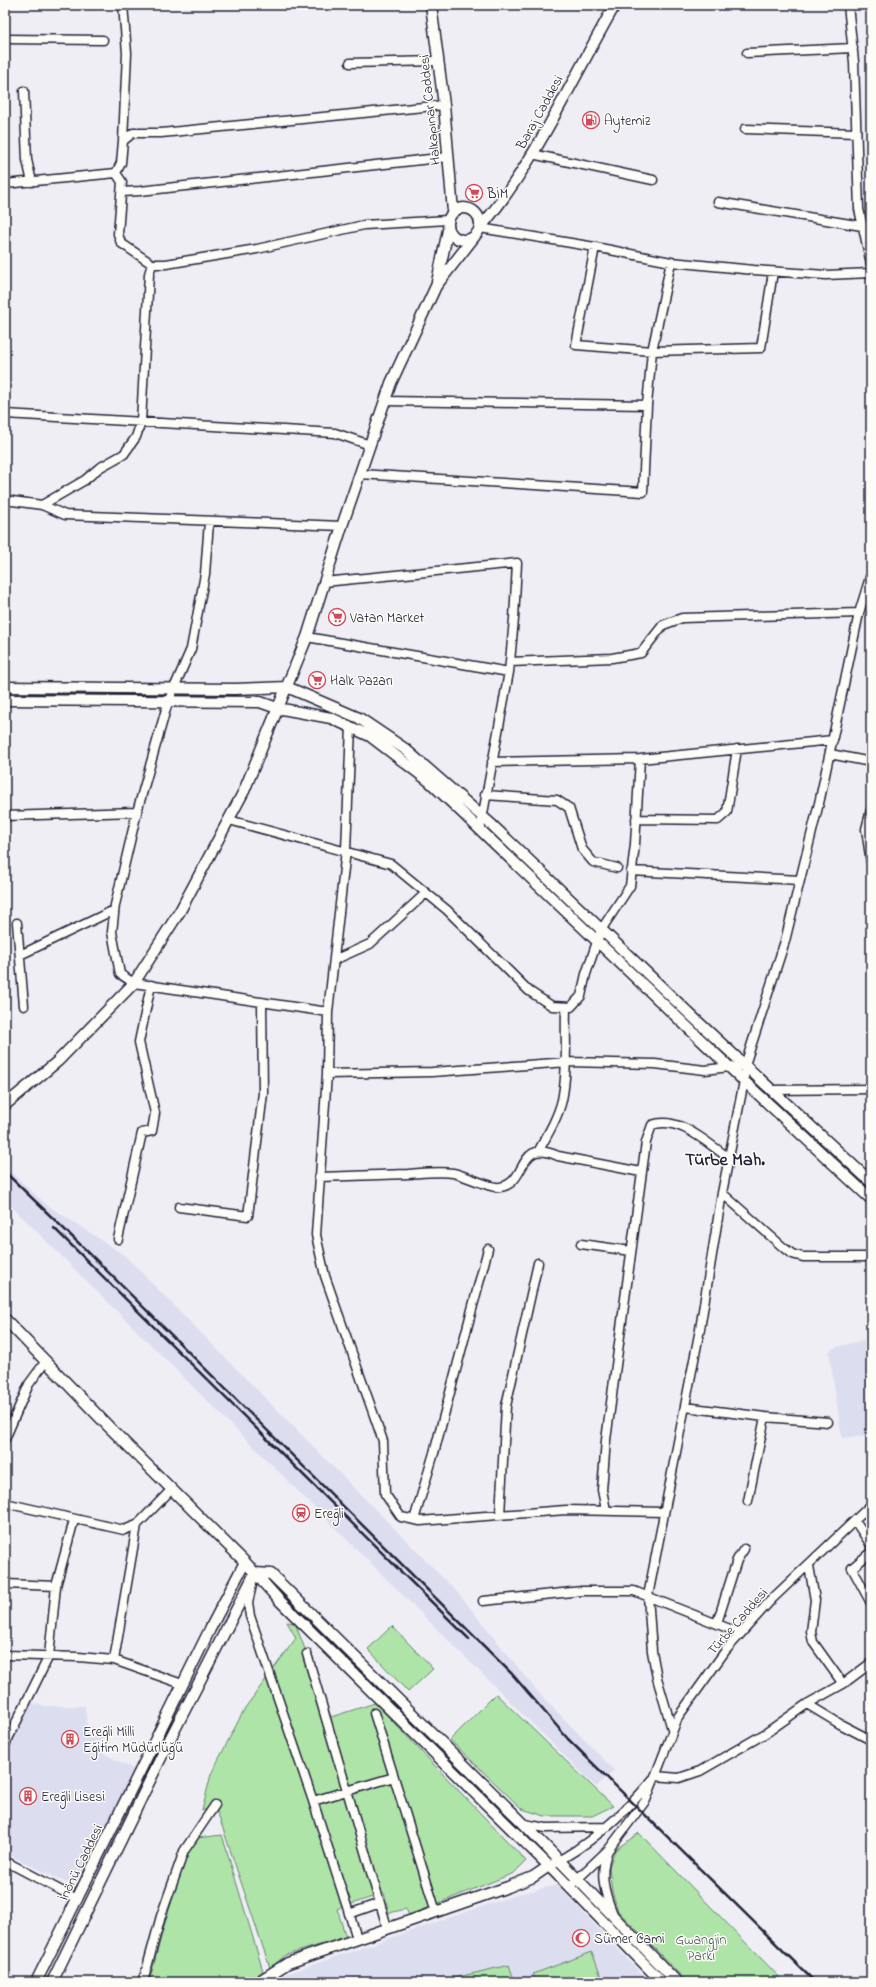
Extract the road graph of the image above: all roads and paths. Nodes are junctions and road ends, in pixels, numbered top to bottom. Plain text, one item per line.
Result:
1 (123, 5) edge
2 (431, 5) edge
3 (615, 5) edge
4 (848, 5) edge
5 (5, 39) edge
6 (103, 40) dead end
7 (853, 48) junction
8 (747, 52) dead end
9 (438, 61) junction
10 (350, 63) dead end
11 (24, 91) dead end
12 (444, 105) junction
13 (745, 129) dead end
14 (856, 133) junction
15 (123, 141) junction
16 (532, 154) junction
17 (448, 157) junction
18 (116, 173) junction
19 (653, 180) dead end
20 (32, 182) junction
21 (5, 184) edge
22 (122, 192) junction
23 (718, 202) dead end
24 (450, 221) junction
25 (862, 226) junction
26 (477, 232) junction
27 (594, 247) junction
28 (671, 262) junction
29 (152, 264) junction
30 (871, 264) edge
31 (773, 272) junction
32 (871, 273) edge
33 (436, 286) junction
34 (652, 351) junction
35 (385, 400) junction
36 (647, 406) junction
37 (5, 414) edge
38 (140, 422) junction
39 (370, 445) junction
40 (360, 474) junction
41 (5, 500) edge
42 (42, 505) junction
43 (209, 522) junction
44 (342, 526) junction
45 (871, 574) edge
46 (324, 582) junction
47 (859, 613) junction
48 (307, 637) junction
49 (510, 662) junction
50 (509, 672) junction
51 (5, 687) edge
52 (287, 687) junction
53 (174, 689) junction
54 (5, 700) edge
55 (168, 702) junction
56 (278, 708) junction
57 (351, 727) junction
58 (833, 740) junction
59 (736, 749) junction
60 (830, 754) junction
61 (640, 759) junction
62 (492, 762) junction
63 (871, 762) edge
64 (485, 795) junction
65 (871, 810) edge
66 (137, 812) junction
67 (5, 816) edge
68 (481, 816) junction
69 (636, 819) junction
70 (229, 820) junction
71 (480, 830) junction
72 (346, 850) junction
73 (871, 864) edge
74 (617, 868) dead end
75 (631, 871) junction
76 (800, 880) junction
77 (426, 893) junction
78 (114, 910) junction
79 (17, 923) dead end
80 (602, 930) junction
81 (597, 941) junction
82 (20, 955) junction
83 (334, 960) junction
84 (134, 983) junction
85 (151, 985) junction
86 (262, 1002) junction
87 (24, 1006) dead end
88 (566, 1007) junction
89 (328, 1012) junction
90 (564, 1062) junction
91 (745, 1065) junction
92 (730, 1068) junction
93 (326, 1074) junction
94 (744, 1081) junction
95 (871, 1088) edge
96 (771, 1090) junction
97 (5, 1105) edge
98 (539, 1150) junction
99 (729, 1158) junction
100 (641, 1172) junction
101 (319, 1176) junction
102 (871, 1182) edge
103 (722, 1194) junction
104 (871, 1199) edge
105 (179, 1207) dead end
106 (118, 1239) dead end
107 (580, 1244) dead end
108 (488, 1249) dead end
109 (630, 1251) junction
110 (871, 1257) edge
111 (538, 1263) dead end
112 (5, 1319) edge
113 (46, 1361) junction
114 (685, 1407) junction
115 (764, 1417) junction
116 (828, 1422) dead end
117 (5, 1439) edge
118 (172, 1489) junction
119 (748, 1501) dead end
120 (5, 1503) edge
121 (871, 1505) edge
122 (606, 1510) junction
123 (664, 1512) junction
124 (500, 1515) junction
125 (74, 1520) junction
126 (414, 1520) junction
127 (855, 1521) junction
128 (137, 1525) junction
129 (871, 1545) edge
130 (744, 1549) dead end
131 (871, 1552) edge
132 (245, 1562) junction
133 (809, 1566) junction
134 (255, 1573) junction
135 (5, 1584) edge
136 (56, 1586) junction
137 (648, 1596) junction
138 (483, 1601) dead end
139 (871, 1603) edge
140 (717, 1623) junction
141 (740, 1633) junction
142 (307, 1654) dead end
143 (5, 1655) edge
144 (49, 1656) junction
145 (114, 1660) junction
146 (871, 1663) edge
147 (182, 1684) junction
148 (843, 1684) junction
149 (807, 1704) junction
150 (374, 1713) dead end
151 (672, 1729) junction
152 (871, 1740) edge
153 (5, 1745) edge
154 (655, 1776) junction
155 (394, 1777) junction
156 (348, 1790) junction
157 (313, 1802) junction
158 (215, 1805) dead end
159 (524, 1824) junction
160 (607, 1827) junction
161 (609, 1849) junction
162 (5, 1861) edge
163 (560, 1861) junction
164 (549, 1866) junction
165 (578, 1879) junction
166 (570, 1887) junction
167 (77, 1899) junction
168 (380, 1903) junction
169 (436, 1912) junction
170 (349, 1914) junction
171 (614, 1917) junction
172 (387, 1927) junction
173 (357, 1938) junction
174 (36, 1982) edge
175 (52, 1982) edge
176 (143, 1982) edge
177 (258, 1982) edge
178 (662, 1982) edge
179 (677, 1982) edge

1 - 15 street
2 - 9 main road, Halkapınar Caddesi
3 - 16 main road, Baraj Caddesi
4 - 7 street
5 - 6 street
7 - 8 street
7 - 14 street
9 - 10 street
9 - 12 main road, Halkapınar Caddesi
11 - 20 street
12 - 15 street
12 - 17 main road, Halkapınar Caddesi
13 - 14 street
14 - 25 street
15 - 18 street
16 - 19 street
16 - 26 main road, Baraj Caddesi
17 - 22 street
17 - 24 main road, Halkapınar Caddesi
18 - 20 street
18 - 22 street
20 - 21 street
22 - 29 street
23 - 25 street
24 - 26 main road
24 - 26 main road
24 - 29 street
24 - 33 main road, Halkapınar Caddesi
25 - 30 street
26 - 27 street
26 - 33 main road, Baraj Caddesi
27 - 28 street
27 - 34 street
28 - 31 street
28 - 34 street
29 - 38 street
31 - 32 street
31 - 34 street
33 - 35 main road
34 - 36 street
35 - 36 street
35 - 39 main road
36 - 40 street
37 - 38 street
38 - 39 street
38 - 42 street
39 - 40 main road
40 - 44 main road
41 - 42 street
42 - 43 street
43 - 44 street
43 - 53 street
44 - 46 main road
45 - 47 street
46 - 48 main road
46 - 49 street
47 - 49 street
47 - 58 street
48 - 50 street
48 - 52 main road
49 - 50 street
50 - 62 street
51 - 53 main road
52 - 53 main road
52 - 56 main road
52 - 68 main road
53 - 55 street
54 - 55 main road
55 - 56 main road
55 - 66 street
56 - 57 main road
56 - 70 main road
57 - 71 main road
57 - 72 street
58 - 59 street
58 - 60 street
59 - 61 street
59 - 69 street
60 - 63 street
60 - 76 street
61 - 62 street
61 - 69 street
62 - 64 street
64 - 68 street
64 - 74 street
65 - 73 street
66 - 67 street
66 - 78 street
68 - 71 street
68 - 80 main road
69 - 75 street
70 - 72 street
70 - 84 main road
71 - 81 main road
72 - 77 street
72 - 83 street
75 - 76 street
75 - 80 street
76 - 91 street
77 - 83 street
77 - 88 street
78 - 82 street
78 - 84 street
79 - 82 street
80 - 81 street
80 - 91 main road
81 - 88 street
81 - 92 main road
82 - 87 street
83 - 89 street
84 - 85 street
84 - 97 main road
85 - 86 street
85 - 106 street
86 - 89 street
86 - 105 street
88 - 90 street
89 - 93 street
90 - 92 street
90 - 93 street
90 - 98 street
91 - 92 street
91 - 94 street
91 - 96 main road
92 - 94 main road
93 - 101 street
94 - 99 street
94 - 104 main road
95 - 96 street
96 - 102 main road
98 - 100 street
98 - 101 street
99 - 100 street
99 - 103 street
100 - 109 street
101 - 126 street
103 - 110 street
103 - 114 street
107 - 109 street
108 - 126 street
109 - 122 street
111 - 124 street
112 - 113 main road
113 - 117 street
113 - 118 main road
114 - 115 street
114 - 123 street
115 - 116 street
115 - 119 street
118 - 128 street
118 - 132 main road
120 - 125 street
121 - 127 street, Türbe Caddesi
122 - 123 street
122 - 124 street
123 - 137 street
124 - 126 street
125 - 128 street
125 - 136 street
127 - 129 street
127 - 133 street, Türbe Caddesi
128 - 145 street
130 - 140 street
131 - 139 street
132 - 134 main road
132 - 147 main road, İnönü Caddesi
133 - 141 street, Türbe Caddesi
133 - 148 street
134 - 157 street
134 - 159 main road
134 - 164 main road
134 - 175 main road
135 - 136 street
136 - 144 street
137 - 138 street
137 - 140 street
137 - 151 street
140 - 141 street
141 - 151 street, Türbe Caddesi
142 - 156 street
143 - 144 street
144 - 145 street
144 - 153 street
145 - 147 street
146 - 148 street
147 - 167 main road, İnönü Caddesi
148 - 149 street
149 - 152 street
149 - 154 street
150 - 155 street
151 - 154 street, Türbe Caddesi
154 - 160 street, Türbe Caddesi
154 - 161 street, Türbe Caddesi
155 - 156 street
155 - 169 street
156 - 157 street
156 - 168 street
157 - 170 street
158 - 176 street
159 - 160 street
159 - 163 main road
160 - 163 street, Türbe Caddesi
161 - 165 street, Türbe Caddesi
161 - 171 street, Türbe Caddesi
162 - 167 street
163 - 164 street, Türbe Caddesi
163 - 165 main road
164 - 166 main road
164 - 169 main road
165 - 166 street, Türbe Caddesi
165 - 171 main road
166 - 178 main road
167 - 174 main road, İnönü Caddesi
168 - 170 street
168 - 172 street
169 - 172 main road
170 - 173 street
171 - 179 main road
172 - 173 main road
173 - 177 main road

